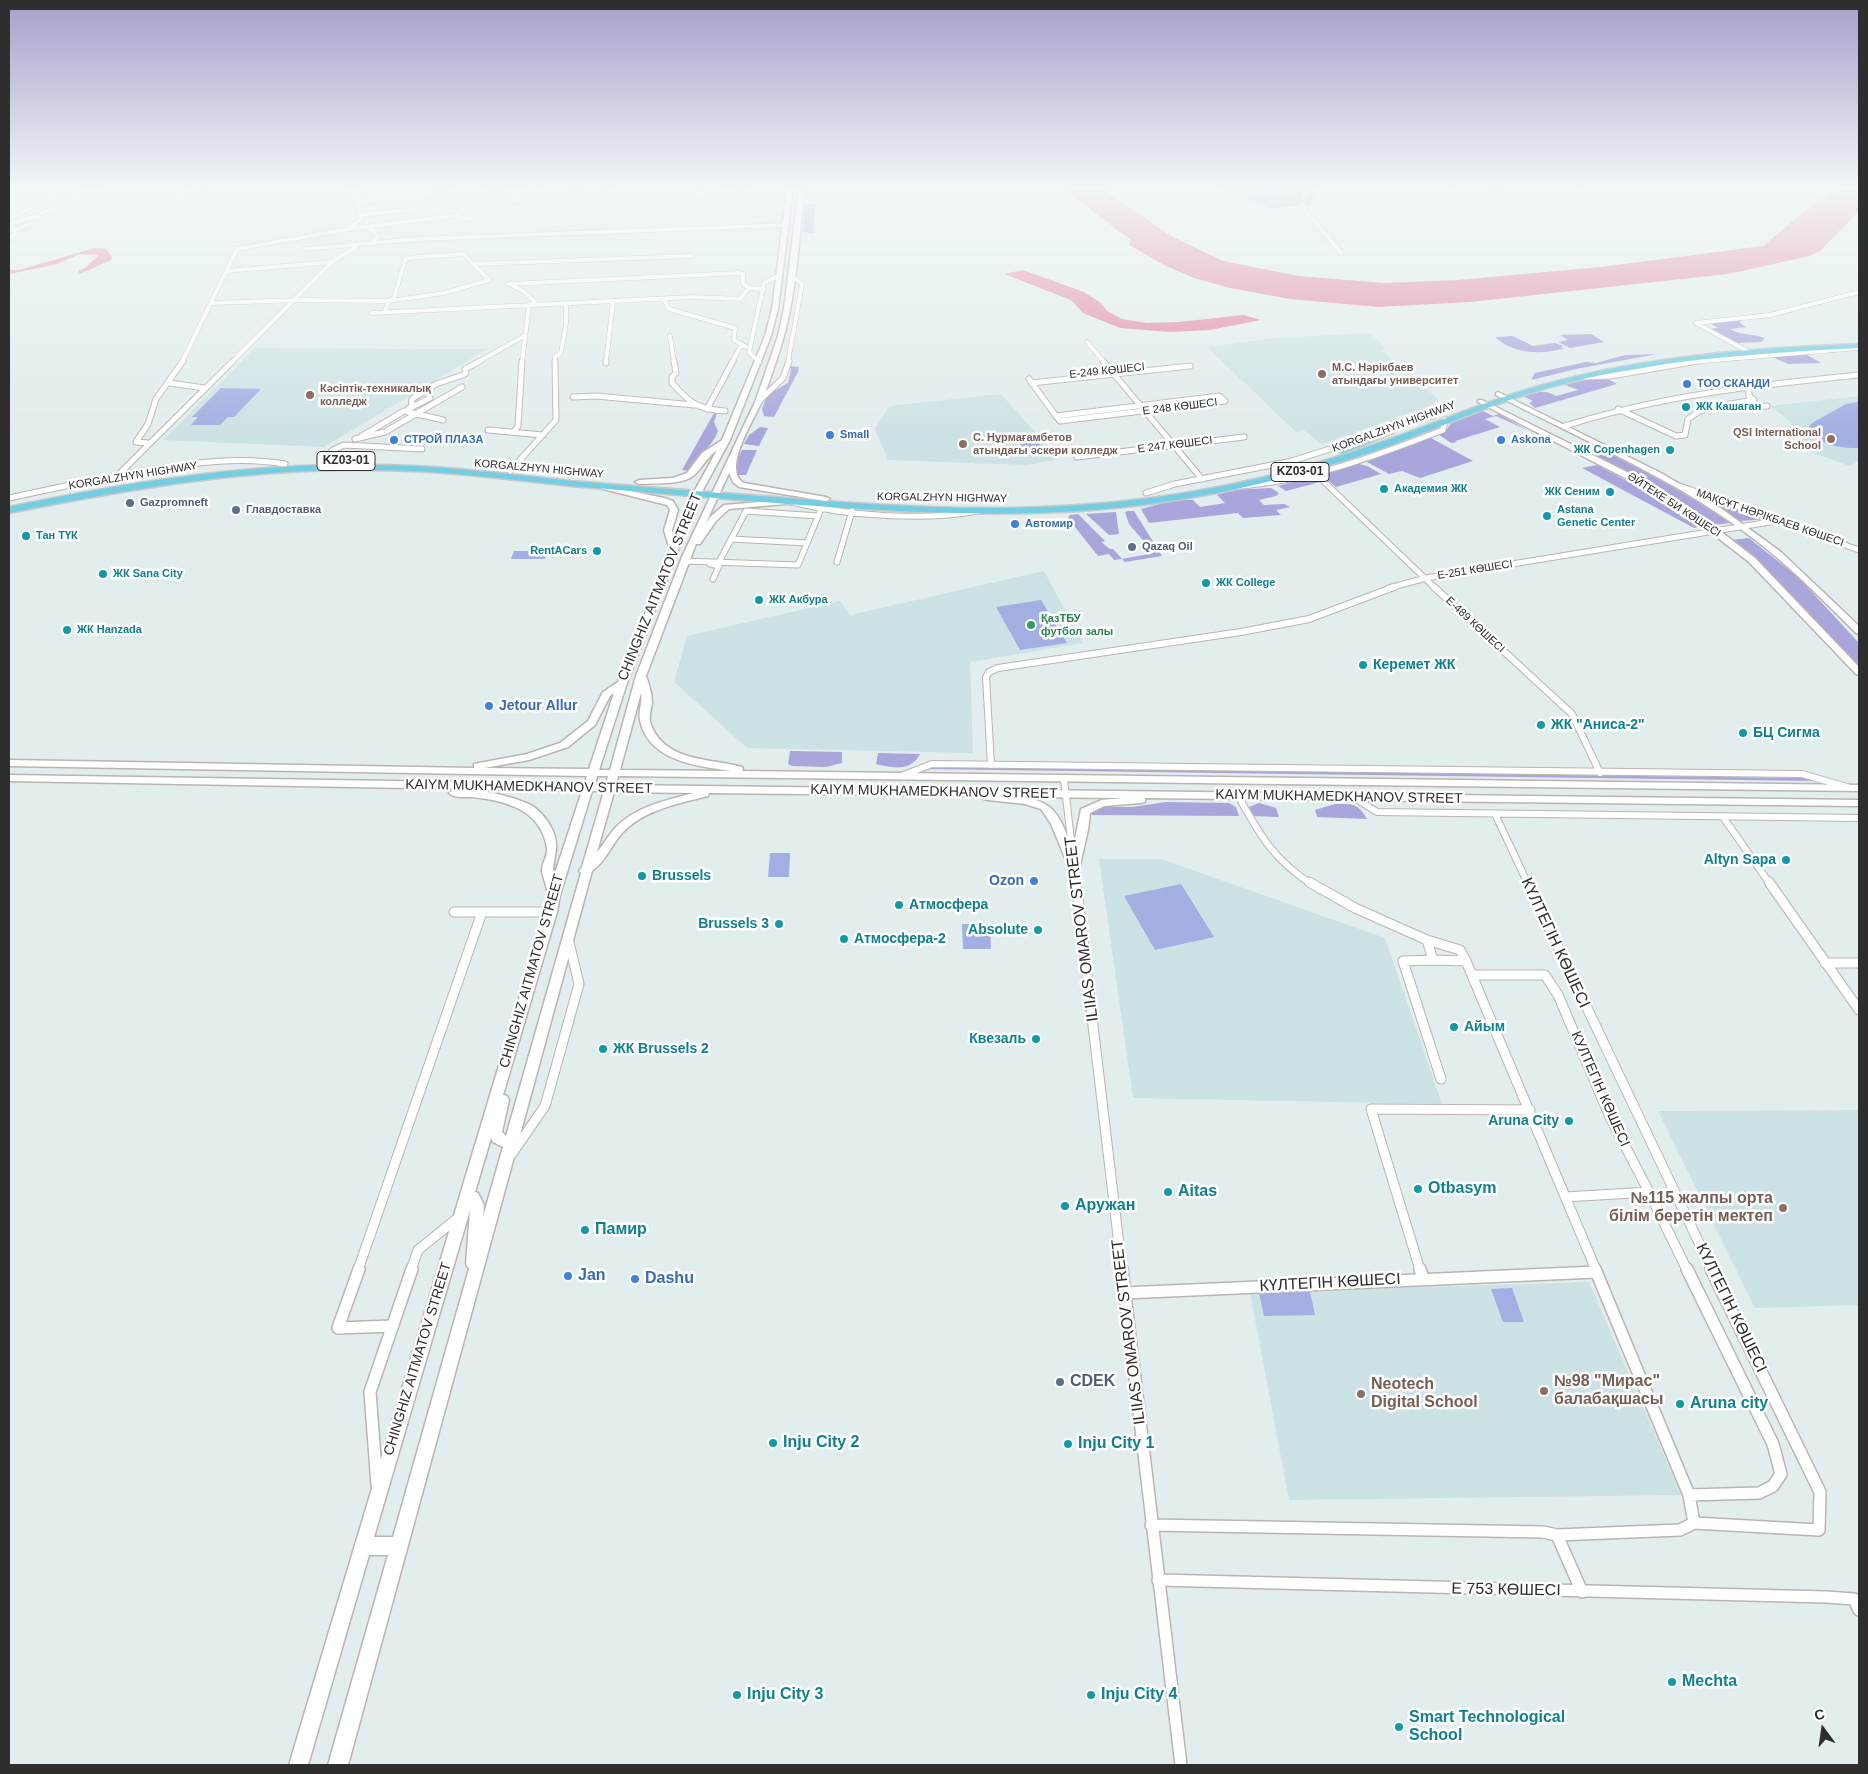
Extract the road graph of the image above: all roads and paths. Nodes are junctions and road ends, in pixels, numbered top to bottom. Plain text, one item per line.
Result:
1 (227, 271) edge
2 (323, 271) edge
3 (401, 271) edge
4 (481, 271) edge
5 (779, 271) edge
6 (792, 271) edge
7 (791, 275) junction
8 (778, 276) junction
9 (749, 288) junction
10 (764, 289) junction
11 (1859, 292) edge
12 (664, 299) junction
13 (294, 301) junction
14 (389, 301) junction
15 (613, 302) junction
16 (212, 304) junction
17 (566, 304) junction
18 (529, 306) junction
19 (384, 313) junction
20 (372, 314) dead end
21 (524, 336) junction
22 (670, 336) dead end
23 (1859, 340) edge
24 (1087, 342) dead end
25 (1739, 346) junction
26 (1859, 347) edge
27 (1747, 351) junction
28 (606, 362) dead end
29 (759, 362) junction
30 (1188, 364) dead end
31 (1112, 372) junction
32 (1859, 375) edge
33 (1578, 377) junction
34 (170, 383) junction
35 (462, 387) dead end
36 (204, 388) junction
37 (1749, 391) dead end
38 (1502, 396) junction
39 (573, 397) dead end
40 (430, 398) dead end
41 (758, 402) junction
42 (1484, 403) junction
43 (694, 405) junction
44 (1140, 405) junction
45 (1767, 406) dead end
46 (411, 408) junction
47 (1738, 408) dead end
48 (707, 409) junction
49 (1618, 409) junction
50 (404, 411) junction
51 (725, 411) dead end
52 (1145, 411) junction
53 (417, 413) junction
54 (1056, 416) junction
55 (1433, 416) junction
56 (443, 420) dead end
57 (1445, 420) junction
58 (1565, 426) junction
59 (488, 430) dead end
60 (514, 432) junction
61 (1578, 433) junction
62 (543, 434) junction
63 (1244, 437) dead end
64 (355, 439) junction
65 (726, 440) junction
66 (1557, 440) junction
67 (148, 443) junction
68 (344, 445) junction
69 (1174, 446) junction
70 (422, 450) dead end
71 (733, 456) junction
72 (1077, 457) dead end
73 (285, 464) junction
74 (320, 465) junction
75 (510, 471) junction
76 (1315, 473) junction
77 (118, 475) junction
78 (1202, 479) junction
79 (640, 482) junction
80 (593, 486) junction
81 (1238, 486) junction
82 (1680, 486) junction
83 (697, 492) junction
84 (714, 493) junction
85 (1146, 494) junction
86 (9, 498) edge
87 (826, 498) junction
88 (789, 502) junction
89 (9, 505) edge
90 (821, 509) junction
91 (9, 510) edge
92 (852, 511) junction
93 (979, 511) junction
94 (818, 516) junction
95 (1776, 521) junction
96 (1742, 526) junction
97 (1715, 531) junction
98 (732, 539) junction
99 (807, 543) junction
100 (1858, 547) edge
101 (674, 550) junction
102 (684, 560) junction
103 (719, 562) junction
104 (837, 562) dead end
105 (1426, 578) junction
106 (713, 579) dead end
107 (1859, 631) edge
108 (1859, 672) edge
109 (641, 676) junction
110 (622, 683) junction
111 (9, 763) edge
112 (92, 764) junction
113 (991, 765) junction
114 (445, 771) junction
115 (593, 773) junction
116 (614, 773) junction
117 (1600, 773) junction
118 (779, 775) junction
119 (900, 777) junction
120 (9, 778) edge
121 (80, 779) junction
122 (1064, 779) junction
123 (429, 786) junction
124 (588, 788) junction
125 (610, 788) junction
126 (1856, 788) edge
127 (718, 790) junction
128 (959, 792) junction
129 (1066, 793) junction
130 (1174, 795) junction
131 (1238, 796) junction
132 (1353, 797) junction
133 (1859, 803) edge
134 (1494, 814) junction
135 (1723, 817) junction
136 (1858, 820) edge
137 (1074, 865) junction
138 (585, 872) junction
139 (554, 895) junction
140 (454, 912) dead end
141 (482, 912) junction
142 (551, 912) junction
143 (568, 938) junction
144 (1427, 940) junction
145 (1433, 960) junction
146 (1466, 961) junction
147 (1825, 963) junction
148 (1859, 963) edge
149 (1473, 975) junction
150 (1859, 1010) edge
151 (505, 1066) junction
152 (1441, 1079) dead end
153 (1530, 1110) junction
154 (511, 1144) junction
155 (506, 1163) junction
156 (1650, 1192) junction
157 (467, 1195) junction
158 (1565, 1197) junction
159 (461, 1216) junction
160 (1595, 1272) junction
161 (473, 1275) junction
162 (1423, 1278) junction
163 (1124, 1293) junction
164 (392, 1326) junction
165 (378, 1495) junction
166 (1689, 1495) junction
167 (1694, 1524) junction
168 (1151, 1526) junction
169 (1557, 1535) junction
170 (363, 1546) junction
171 (399, 1546) junction
172 (1158, 1580) junction
173 (1582, 1592) junction
174 (1859, 1610) edge
175 (298, 1765) edge
176 (338, 1765) edge
177 (1181, 1765) edge

1 - 16 street
2 - 13 street
3 - 14 street
4 - 14 street
5 - 8 main road, CHINGHIZ AITMATOV STREET
6 - 7 main road, CHINGHIZ AITMATOV STREET
7 - 41 main road, CHINGHIZ AITMATOV STREET
7 - 41 street
8 - 10 street
8 - 29 main road, CHINGHIZ AITMATOV STREET
9 - 10 street
9 - 12 street
9 - 18 street
10 - 29 street
11 - 25 street
12 - 15 street
12 - 48 street
13 - 14 street
13 - 16 street
13 - 36 street
14 - 19 street
15 - 17 street
15 - 28 street
16 - 34 street
17 - 18 street
17 - 62 street
18 - 19 street
18 - 21 street
19 - 20 street
21 - 46 street
21 - 60 street
22 - 43 street
23 - 25 main road, KORGALZHYN HIGHWAY / KZ03-01
24 - 31 street
25 - 27 street
25 - 38 main road, KORGALZHYN HIGHWAY / KZ03-01
26 - 27 main road, KORGALZHYN HIGHWAY / KZ03-01
26 - 33 street
27 - 33 main road, KORGALZHYN HIGHWAY / KZ03-01
29 - 65 main road, CHINGHIZ AITMATOV STREET
30 - 31 street
31 - 44 street
31 - 54 street
32 - 49 street
33 - 38 main road, KORGALZHYN HIGHWAY / KZ03-01
34 - 36 street
34 - 67 street
35 - 53 street
36 - 67 street
37 - 49 street
38 - 42 main road, KORGALZHYN HIGHWAY / KZ03-01
38 - 58 main road, ӘЙТЕКЕ БИ КӨШЕСІ
39 - 43 street
40 - 46 street
41 - 71 main road, CHINGHIZ AITMATOV STREET
42 - 55 main road, KORGALZHYN HIGHWAY / KZ03-01
42 - 57 main road, KORGALZHYN HIGHWAY / KZ03-01
42 - 66 main road, ӘЙТЕКЕ БИ КӨШЕСІ
43 - 48 street
44 - 52 street
44 - 52 street, Е 248 КӨШЕСІ
44 - 54 street, Е 248 КӨШЕСІ
45 - 47 street
46 - 50 street
48 - 51 street
49 - 58 street
50 - 53 street
50 - 64 street
52 - 54 street, Е 248 КӨШЕСІ
52 - 69 street
53 - 56 street
53 - 64 street
55 - 78 street
55 - 85 main road, KORGALZHYN HIGHWAY / KZ03-01
57 - 76 street
57 - 81 main road, KORGALZHYN HIGHWAY / KZ03-01
58 - 61 main road, ӘЙТЕКЕ БИ КӨШЕСІ
59 - 60 street
60 - 62 street
61 - 66 main road
61 - 82 main road, ӘЙТЕКЕ БИ КӨШЕСІ
62 - 75 street
63 - 69 street, Е 247 КӨШЕСІ
64 - 68 street
65 - 79 main road
65 - 83 main road, CHINGHIZ AITMATOV STREET
66 - 97 main road, ӘЙТЕКЕ БИ КӨШЕСІ
67 - 77 street
68 - 70 street
68 - 74 street
69 - 72 street, Е 247 КӨШЕСІ
69 - 78 street
71 - 84 main road, CHINGHIZ AITMATOV STREET
71 - 87 main road
73 - 74 main road, KORGALZHYN HIGHWAY / KZ03-01
73 - 77 street
73 - 89 main road, KORGALZHYN HIGHWAY / KZ03-01
74 - 75 main road, KORGALZHYN HIGHWAY / KZ03-01
74 - 80 main road, KORGALZHYN HIGHWAY / KZ03-01
74 - 91 main road, KORGALZHYN HIGHWAY / KZ03-01
75 - 79 main road, KORGALZHYN HIGHWAY / KZ03-01
76 - 81 street
76 - 105 street, Е-489 КӨШЕСІ
77 - 86 street
78 - 85 street
79 - 83 main road, KORGALZHYN HIGHWAY / KZ03-01
80 - 83 main road, KORGALZHYN HIGHWAY / KZ03-01
80 - 101 main road
81 - 93 main road, KORGALZHYN HIGHWAY / KZ03-01
82 - 95 street, МАҚСҰТ НӘРІКБАЕВ КӨШЕСІ
82 - 96 main road, ӘЙТЕКЕ БИ КӨШЕСІ
83 - 84 main road, KORGALZHYN HIGHWAY / KZ03-01
83 - 101 main road, CHINGHIZ AITMATOV STREET
84 - 87 main road, KORGALZHYN HIGHWAY / KZ03-01
84 - 88 main road, KORGALZHYN HIGHWAY / KZ03-01
84 - 102 main road, CHINGHIZ AITMATOV STREET
85 - 87 main road, KORGALZHYN HIGHWAY / KZ03-01
88 - 90 street
88 - 93 main road, KORGALZHYN HIGHWAY / KZ03-01
88 - 102 main road
90 - 92 street
90 - 94 street
92 - 93 street
92 - 104 street
94 - 98 street
94 - 99 street
95 - 96 street, Е-251 КӨШЕСІ
95 - 100 street, МАҚСҰТ НӘРІКБАЕВ КӨШЕСІ
96 - 97 street, Е-251 КӨШЕСІ
96 - 107 main road, ӘЙТЕКЕ БИ КӨШЕСІ
97 - 105 street, Е-251 КӨШЕСІ
97 - 108 main road, ӘЙТЕКЕ БИ КӨШЕСІ
98 - 99 street
98 - 103 street
99 - 103 street
101 - 110 main road, CHINGHIZ AITMATOV STREET
102 - 103 street
102 - 106 street
102 - 109 main road, CHINGHIZ AITMATOV STREET
105 - 113 street, Е-251 КӨШЕСІ
105 - 117 street, Е-489 КӨШЕСІ
109 - 116 main road, CHINGHIZ AITMATOV STREET
109 - 118 main road
110 - 114 main road
110 - 115 main road, CHINGHIZ AITMATOV STREET
111 - 112 main road, KAIYM MUKHAMEDKHANOV STREET
112 - 114 main road, KAIYM MUKHAMEDKHANOV STREET
112 - 121 main road
113 - 117 street
113 - 119 street
114 - 115 main road, KAIYM MUKHAMEDKHANOV STREET
115 - 116 main road, KAIYM MUKHAMEDKHANOV STREET
115 - 124 main road, CHINGHIZ AITMATOV STREET
116 - 118 main road, KAIYM MUKHAMEDKHANOV STREET
116 - 125 main road, CHINGHIZ AITMATOV STREET
117 - 126 street
118 - 119 main road, KAIYM MUKHAMEDKHANOV STREET
119 - 122 main road, KAIYM MUKHAMEDKHANOV STREET
120 - 121 main road, KAIYM MUKHAMEDKHANOV STREET
121 - 123 main road, KAIYM MUKHAMEDKHANOV STREET
122 - 126 main road, KAIYM MUKHAMEDKHANOV STREET
122 - 129 street, ILIIAS OMAROV STREET
123 - 124 main road, KAIYM MUKHAMEDKHANOV STREET
123 - 139 main road
124 - 125 main road, KAIYM MUKHAMEDKHANOV STREET
124 - 139 main road, CHINGHIZ AITMATOV STREET
125 - 127 main road, KAIYM MUKHAMEDKHANOV STREET
125 - 138 main road, CHINGHIZ AITMATOV STREET
127 - 128 main road, KAIYM MUKHAMEDKHANOV STREET
127 - 138 main road
128 - 129 main road, KAIYM MUKHAMEDKHANOV STREET
128 - 137 main road
129 - 130 main road, KAIYM MUKHAMEDKHANOV STREET
129 - 137 street, ILIIAS OMAROV STREET
130 - 131 main road, KAIYM MUKHAMEDKHANOV STREET
130 - 137 main road
131 - 132 main road, KAIYM MUKHAMEDKHANOV STREET
131 - 144 street
132 - 133 main road, KAIYM MUKHAMEDKHANOV STREET
132 - 134 street
134 - 135 street
134 - 167 street, КҮЛТЕГІН КӨШЕСІ
135 - 136 street
135 - 147 street
137 - 163 street, ILIIAS OMAROV STREET
138 - 143 main road, CHINGHIZ AITMATOV STREET
139 - 142 main road, CHINGHIZ AITMATOV STREET
140 - 141 street
141 - 142 street
141 - 164 street
142 - 151 main road, CHINGHIZ AITMATOV STREET
143 - 154 main road, CHINGHIZ AITMATOV STREET
143 - 155 street
144 - 145 street
144 - 146 street
145 - 146 street
145 - 152 street
146 - 149 street
147 - 148 street
147 - 150 street
149 - 153 street
149 - 156 street, КУЛТЕГІН КӨШЕСІ
151 - 154 main road
151 - 157 main road, CHINGHIZ AITMATOV STREET
153 - 158 street
153 - 162 street
154 - 155 main road, CHINGHIZ AITMATOV STREET
155 - 161 main road, CHINGHIZ AITMATOV STREET
156 - 158 street
156 - 166 street
157 - 159 main road, CHINGHIZ AITMATOV STREET
157 - 161 main road
158 - 160 street
159 - 164 street
159 - 165 main road, CHINGHIZ AITMATOV STREET
160 - 162 street, КҮЛТЕГІН КӨШЕСІ
160 - 166 street
161 - 171 main road, CHINGHIZ AITMATOV STREET
162 - 163 street, КҮЛТЕГІН КӨШЕСІ
163 - 168 street, ILIIAS OMAROV STREET
164 - 165 street
165 - 170 main road, CHINGHIZ AITMATOV STREET
166 - 167 street
167 - 169 street
168 - 169 street
168 - 172 street, ILIIAS OMAROV STREET
169 - 173 street
170 - 171 main road
170 - 175 main road, CHINGHIZ AITMATOV STREET
171 - 176 main road, CHINGHIZ AITMATOV STREET
172 - 173 street, Е 753 КӨШЕСІ
172 - 177 street, ILIIAS OMAROV STREET
173 - 174 street, Е 753 КӨШЕСІ

